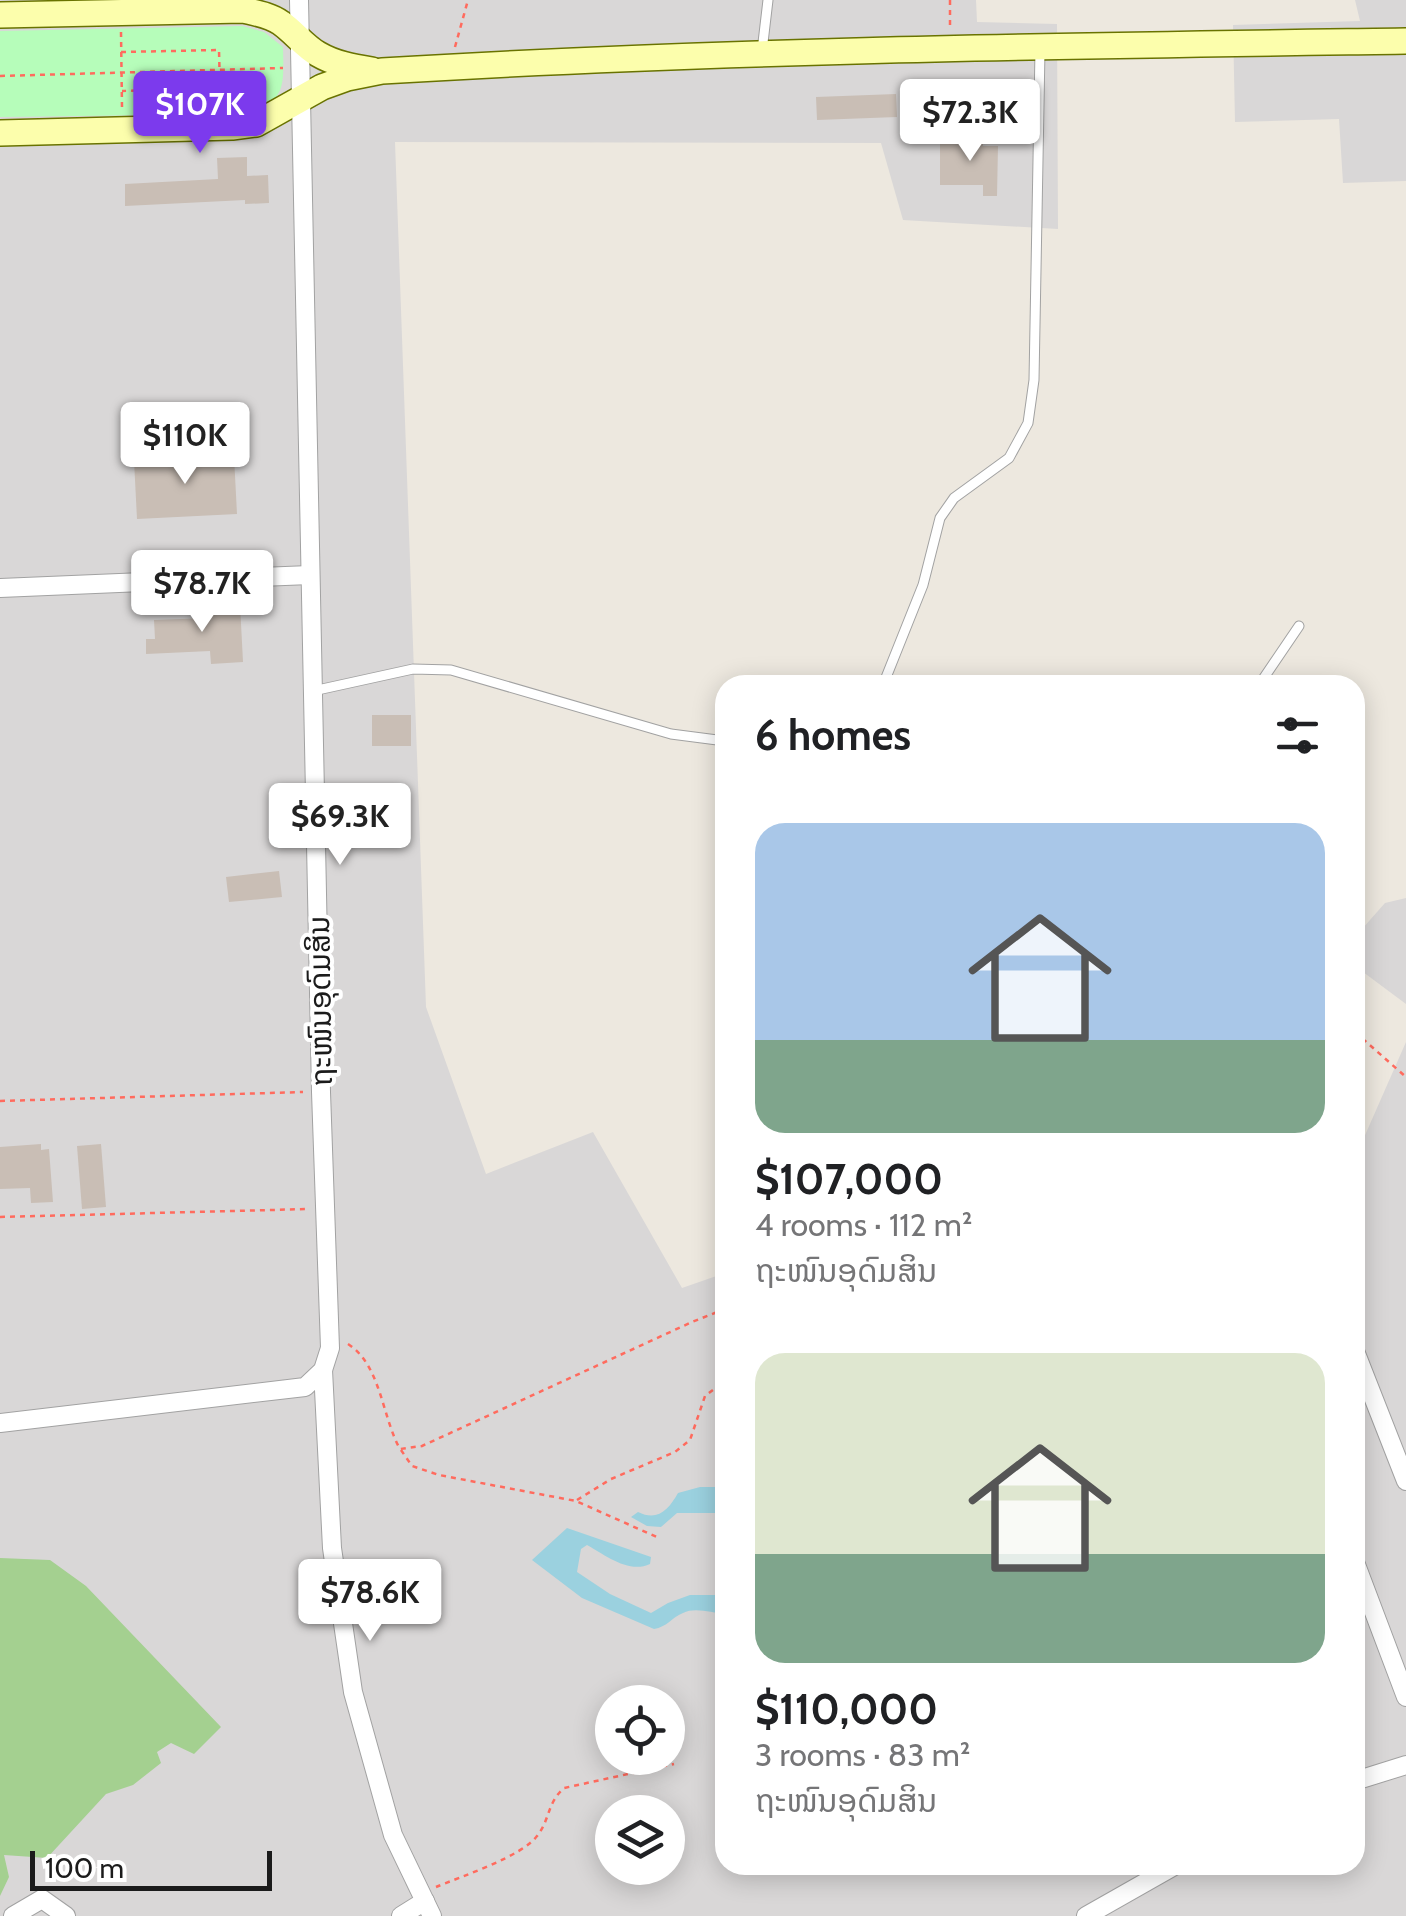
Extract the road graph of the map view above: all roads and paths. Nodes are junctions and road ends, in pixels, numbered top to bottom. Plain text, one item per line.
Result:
1 (300, 0) edge
2 (468, 0) edge
3 (768, 0) edge
4 (950, 0) edge
5 (120, 12) junction
6 (0, 14) edge
7 (1406, 42) edge
8 (1040, 46) junction
9 (950, 48) junction
10 (121, 52) junction
11 (301, 54) junction
12 (761, 54) junction
13 (450, 67) junction
14 (220, 70) junction
15 (122, 72) junction
16 (382, 72) junction
17 (0, 76) edge
18 (122, 91) junction
19 (301, 98) junction
20 (122, 130) junction
21 (0, 133) edge
22 (310, 575) junction
23 (0, 588) edge
24 (1299, 626) dead end
25 (887, 675) edge
26 (1266, 675) edge
27 (313, 691) junction
28 (715, 740) edge
29 (1365, 1041) edge
30 (1406, 1077) edge
31 (321, 1092) junction
32 (0, 1101) edge
33 (325, 1208) junction
34 (0, 1217) edge
35 (715, 1313) edge
36 (330, 1332) junction
37 (323, 1370) junction
38 (1365, 1373) edge
39 (715, 1389) edge
40 (0, 1422) edge
41 (400, 1449) junction
42 (1402, 1460) edge
43 (1406, 1481) edge
44 (576, 1501) junction
45 (659, 1538) dead end
46 (1365, 1588) edge
47 (1406, 1696) edge
48 (1406, 1765) edge
49 (624, 1775) edge
50 (1365, 1778) edge
51 (1158, 1875) edge
52 (426, 1904) edge
53 (13, 1916) edge
54 (66, 1916) edge
55 (400, 1916) edge
56 (1086, 1916) edge

1 - 11 street, ຖະໜົນອຸດົມສິນ
2 - 13 path
3 - 12 lane
4 - 9 path
5 - 6 street
5 - 10 path
5 - 11 street
7 - 8 street
8 - 9 street
8 - 25 lane
9 - 12 street
10 - 14 path
10 - 15 path
11 - 14 path
11 - 16 street
11 - 19 street, ຖະໜົນອຸດົມສິນ
12 - 13 street
13 - 16 street
14 - 15 path
14 - 18 path
15 - 17 path
15 - 18 path
16 - 19 street
18 - 20 path
19 - 20 street
19 - 22 street, ຖະໜົນອຸດົມສິນ
20 - 21 street
22 - 23 street
22 - 27 street, ຖະໜົນອຸດົມສິນ
24 - 26 lane
27 - 28 lane
27 - 31 street, ຖະໜົນອຸດົມສິນ
29 - 30 path
31 - 32 path
31 - 33 street, ຖະໜົນອຸດົມສິນ
33 - 34 path
33 - 36 street, ຖະໜົນອຸດົມສິນ
35 - 41 path
36 - 37 street, ຖະໜົນອຸດົມສິນ
36 - 41 path
37 - 40 street
37 - 52 street, ຖະໜົນອຸດົມສິນ
38 - 42 street
39 - 44 path
41 - 44 path
42 - 43 street
44 - 45 path
46 - 47 street
48 - 50 street
49 - 52 path
51 - 56 street
52 - 55 street
53 - 54 street

